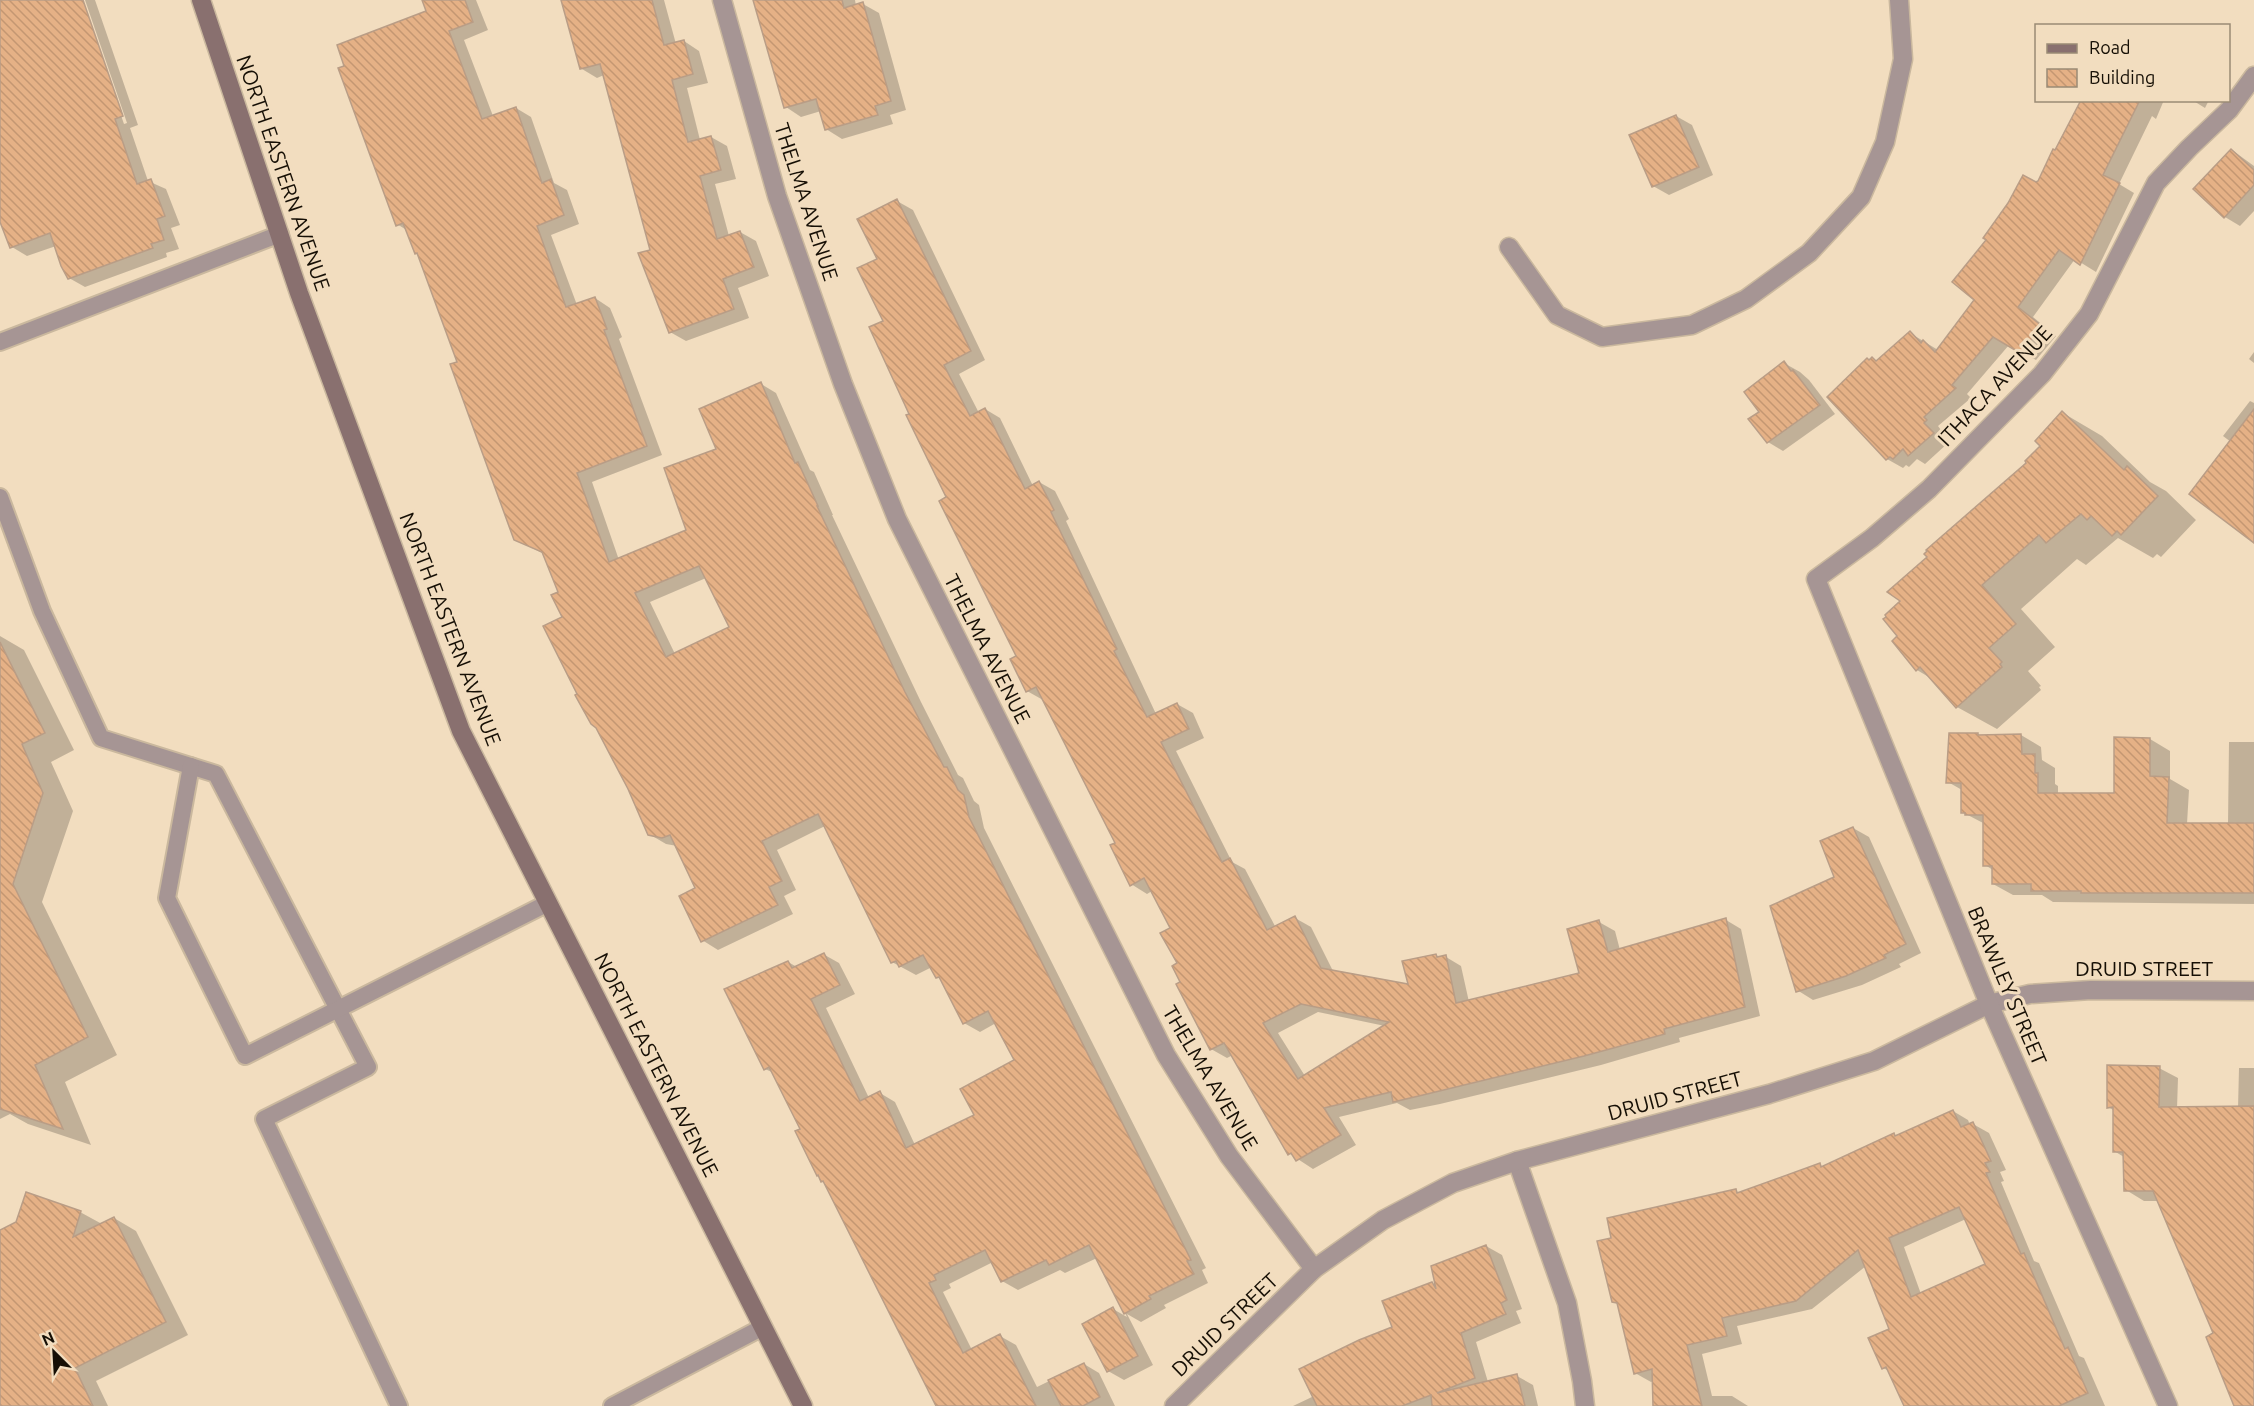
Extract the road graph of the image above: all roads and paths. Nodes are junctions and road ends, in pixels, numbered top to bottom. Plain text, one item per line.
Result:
1 (201, 0) edge
2 (722, 0) edge
3 (1899, 0) edge
4 (2254, 76) edge
5 (279, 234) junction
6 (1509, 247) dead end
7 (0, 342) edge
8 (0, 497) edge
9 (1816, 579) joint
10 (191, 766) junction
11 (548, 903) junction
12 (2254, 992) edge
13 (1989, 1004) junction
14 (338, 1009) junction
15 (1517, 1161) junction
16 (1314, 1269) junction
17 (764, 1327) junction
18 (399, 1406) edge
19 (612, 1406) edge
20 (803, 1406) edge
21 (1174, 1406) edge
22 (1585, 1406) edge
23 (2168, 1406) edge

1 - 5 main road, NORTH EASTERN AVENUE
2 - 16 street, THELMA AVENUE
3 - 6 street
4 - 9 street, ITHACA AVENUE
5 - 7 lane
5 - 11 main road, NORTH EASTERN AVENUE
8 - 10 lane
9 - 13 street, BRAWLEY STREET
10 - 14 lane
10 - 14 lane
11 - 14 lane
11 - 17 main road, NORTH EASTERN AVENUE
12 - 13 street, DRUID STREET
13 - 15 street, DRUID STREET
13 - 23 street, BRAWLEY STREET
14 - 18 lane
15 - 16 street, DRUID STREET
15 - 22 street
16 - 21 street, DRUID STREET
17 - 19 lane
17 - 20 main road, NORTH EASTERN AVENUE

